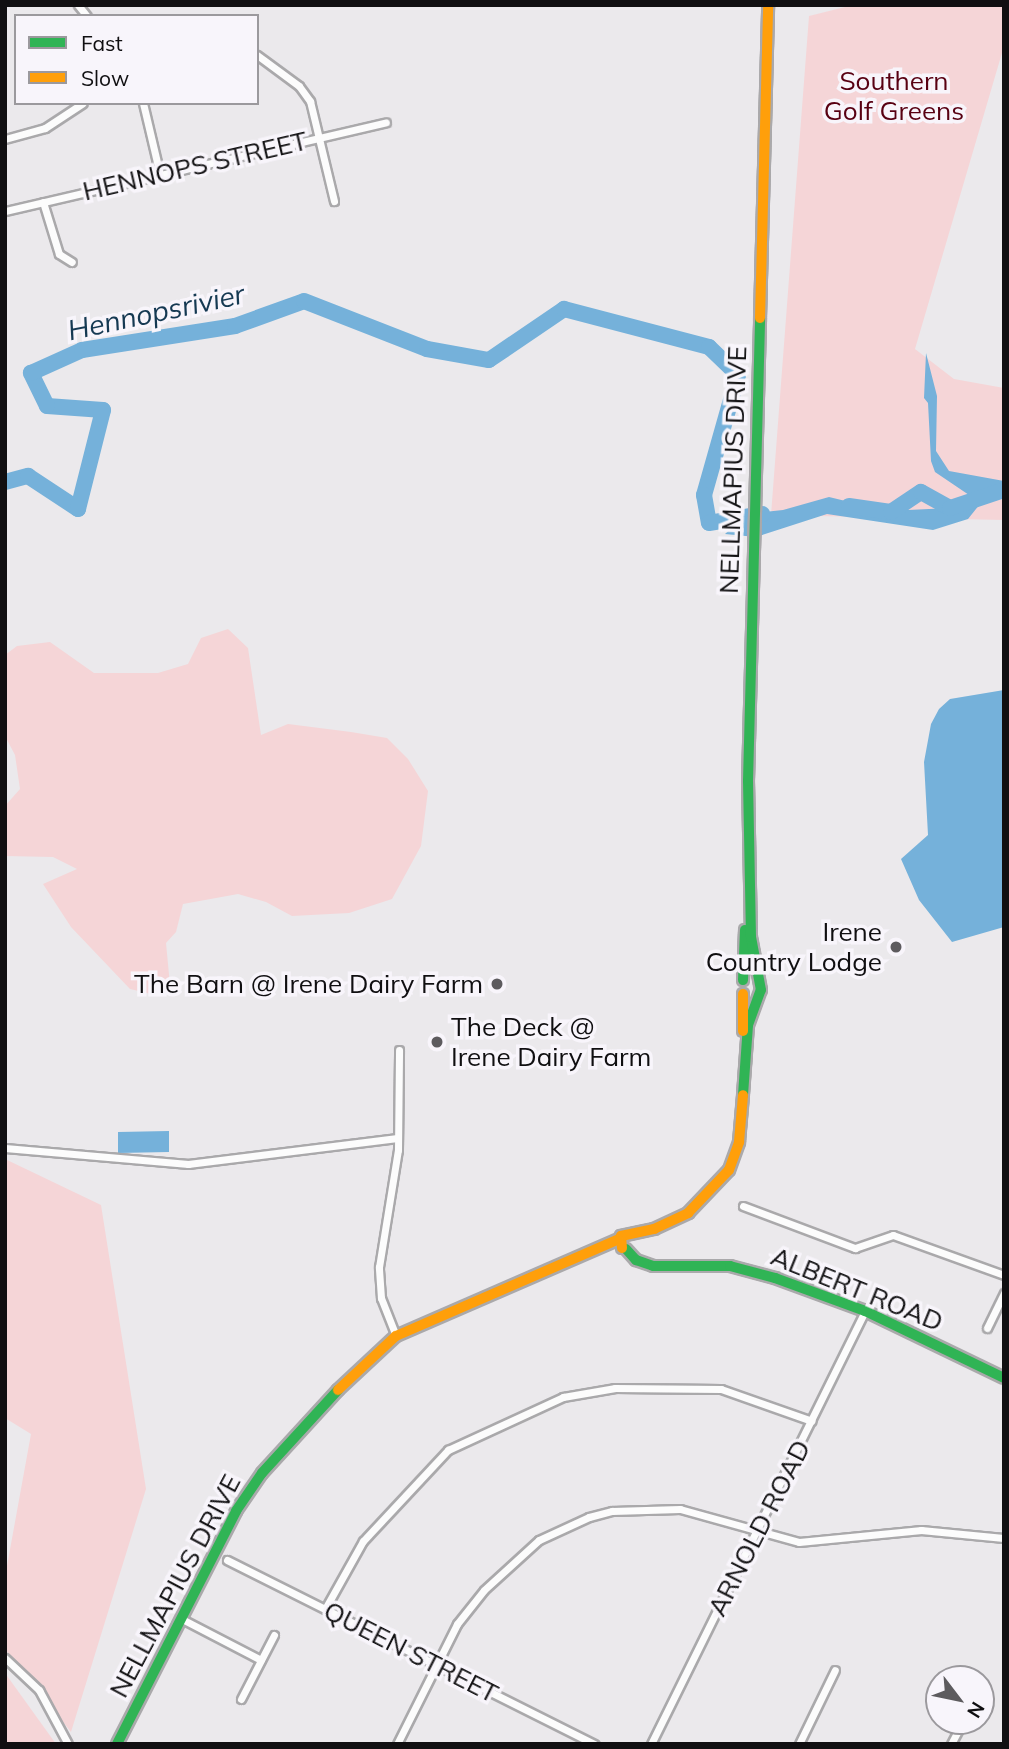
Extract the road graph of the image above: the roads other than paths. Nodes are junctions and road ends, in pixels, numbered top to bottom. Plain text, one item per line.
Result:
1 (768, 5) edge
2 (776, 5) edge
3 (259, 57) edge
4 (769, 57) junction
5 (80, 105) edge
6 (143, 105) edge
7 (386, 121) dead end
8 (319, 137) junction
9 (5, 139) edge
10 (160, 175) junction
11 (334, 201) dead end
12 (44, 202) junction
13 (5, 211) edge
14 (72, 262) dead end
15 (748, 886) junction
16 (758, 979) junction
17 (743, 980) junction
18 (743, 994) junction
19 (755, 996) junction
20 (399, 1050) dead end
21 (744, 1054) junction
22 (397, 1138) junction
23 (5, 1148) edge
24 (743, 1206) dead end
25 (627, 1243) junction
26 (1004, 1275) edge
27 (1004, 1293) edge
28 (865, 1311) junction
29 (987, 1328) dead end
30 (396, 1336) junction
31 (1004, 1378) edge
32 (812, 1421) junction
33 (756, 1533) junction
34 (1004, 1538) edge
35 (227, 1560) dead end
36 (325, 1609) junction
37 (180, 1618) junction
38 (274, 1635) dead end
39 (5, 1658) edge
40 (261, 1660) junction
41 (437, 1665) junction
42 (835, 1670) dead end
43 (240, 1699) dead end
44 (68, 1744) edge
45 (117, 1744) edge
46 (397, 1744) edge
47 (595, 1744) edge
48 (651, 1744) edge
49 (799, 1744) edge

1 - 4 main road, NELLMAPIUS DRIVE
2 - 4 main road, NELLMAPIUS DRIVE
3 - 8 street
4 - 15 main road, NELLMAPIUS DRIVE
5 - 9 street
6 - 10 street
7 - 8 street, HENNOPS STREET
8 - 10 street, HENNOPS STREET
8 - 11 street
10 - 12 street, HENNOPS STREET
12 - 13 street, HENNOPS STREET
12 - 14 street
15 - 16 main road, NELLMAPIUS DRIVE
15 - 17 main road, NELLMAPIUS DRIVE
16 - 17 main road
16 - 19 main road, NELLMAPIUS DRIVE
17 - 18 main road, NELLMAPIUS DRIVE
18 - 19 main road
18 - 21 main road, NELLMAPIUS DRIVE
19 - 21 main road, NELLMAPIUS DRIVE
20 - 22 street
21 - 25 main road, NELLMAPIUS DRIVE
22 - 23 street
22 - 30 street
24 - 26 street
25 - 28 main road, ALBERT ROAD
25 - 30 main road, NELLMAPIUS DRIVE
27 - 29 street
28 - 31 main road, ALBERT ROAD
28 - 32 street, ARNOLD ROAD
30 - 37 main road, NELLMAPIUS DRIVE
32 - 33 street, ARNOLD ROAD
32 - 36 street
33 - 34 street
33 - 41 street
33 - 48 street, ARNOLD ROAD
35 - 36 street, QUEEN STREET
36 - 41 street, QUEEN STREET
37 - 40 street
37 - 45 main road, NELLMAPIUS DRIVE
38 - 40 street
39 - 44 street
40 - 43 street
41 - 46 street
41 - 47 street, QUEEN STREET
42 - 49 street

